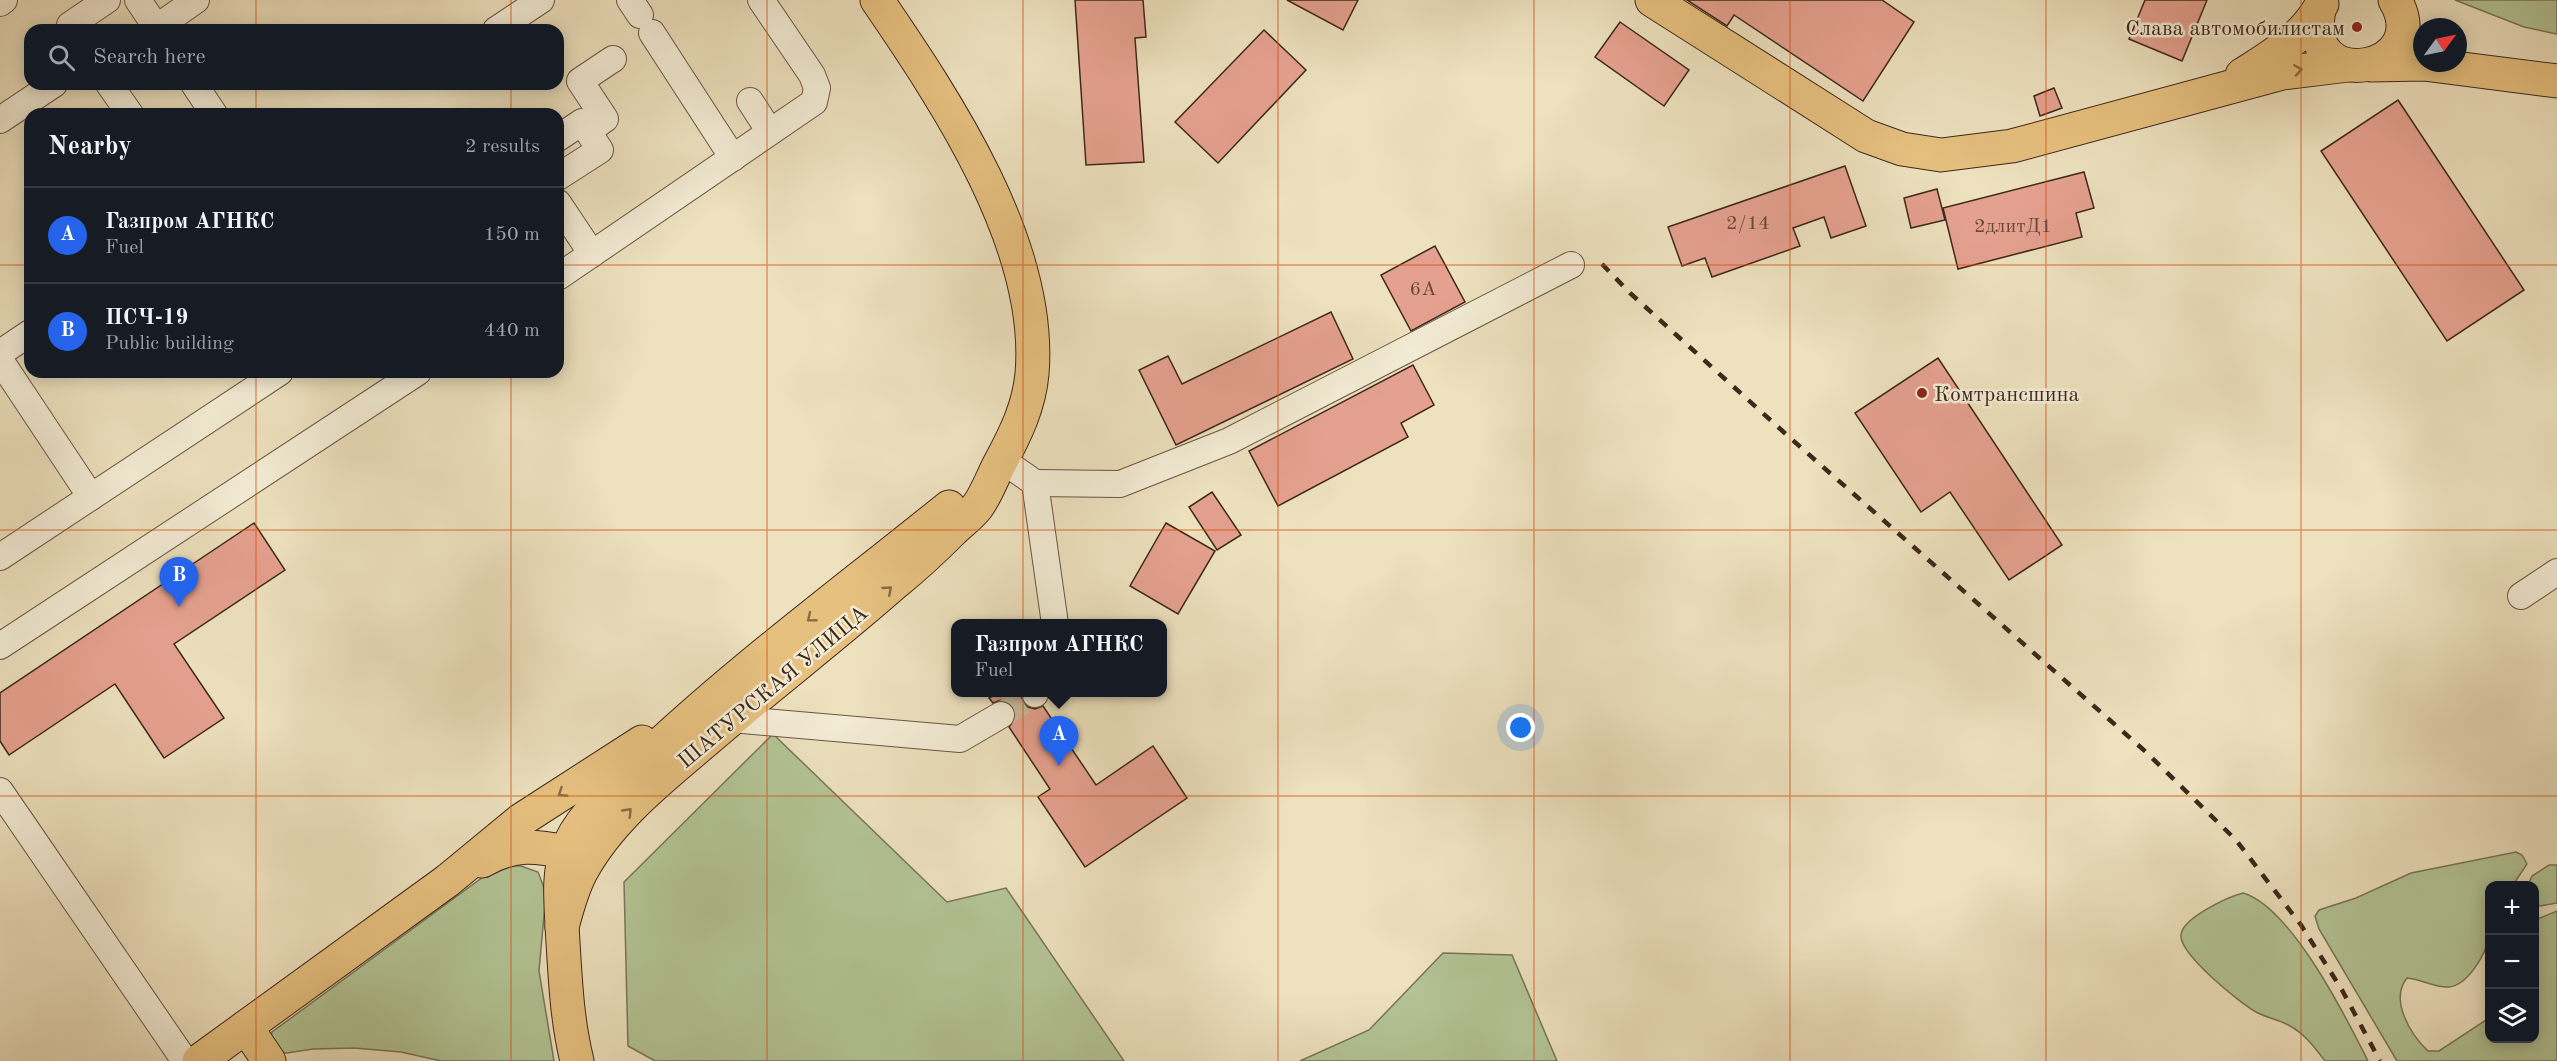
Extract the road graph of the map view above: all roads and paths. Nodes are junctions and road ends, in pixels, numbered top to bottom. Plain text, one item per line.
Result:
1 (4, 0) edge
2 (106, 0) edge
3 (196, 0) edge
4 (541, 0) edge
5 (761, 0) edge
6 (877, 0) edge
7 (1652, 0) edge
8 (135, 1) edge
9 (2396, 1) edge
10 (0, 3) edge
11 (2323, 3) edge
12 (641, 16) edge
13 (2413, 21) edge
14 (71, 24) edge
15 (153, 24) edge
16 (164, 24) edge
17 (505, 24) edge
18 (2467, 57) edge
19 (613, 59) dead end
20 (2359, 66) junction
21 (2501, 72) junction
22 (2557, 81) edge
23 (2220, 88) junction
24 (45, 90) edge
25 (113, 90) edge
26 (198, 90) edge
27 (750, 101) dead end
28 (126, 108) edge
29 (210, 108) edge
30 (0, 120) edge
31 (588, 131) junction
32 (770, 132) junction
33 (564, 134) edge
34 (733, 158) junction
35 (564, 173) edge
36 (564, 212) edge
37 (592, 254) junction
38 (1571, 265) dead end
39 (564, 273) edge
40 (24, 337) edge
41 (0, 353) edge
42 (0, 360) edge
43 (271, 378) edge
44 (392, 379) edge
45 (1002, 460) junction
46 (1035, 483) junction
47 (91, 497) junction
48 (0, 557) edge
49 (2557, 572) edge
50 (2521, 596) dead end
51 (1054, 619) edge
52 (0, 646) edge
53 (1001, 715) tunnel mouth
54 (731, 719) junction
55 (684, 721) junction
56 (0, 791) edge
57 (578, 855) junction
58 (447, 881) junction
59 (246, 1027) junction
60 (185, 1061) edge
61 (199, 1061) edge
62 (269, 1061) edge
63 (577, 1061) edge

1 - 10 lane
2 - 14 lane
3 - 16 lane
4 - 17 lane
5 - 32 lane
6 - 45 main road, ШАТУРСКАЯ УЛИЦА
7 - 23 main road
8 - 15 lane
9 - 13 main road
9 - 20 main road
11 - 20 main road
11 - 23 main road
12 - 34 lane
18 - 21 main road
19 - 31 lane
20 - 21 main road
23 -> 20 main road
21 - 22 main road
24 - 30 lane
25 - 28 lane
26 - 29 lane
27 - 32 lane
31 - 33 lane
31 - 35 lane
32 - 34 lane
34 - 37 lane
36 - 37 lane
37 - 39 lane
38 - 46 lane
40 - 41 lane
42 - 47 lane
43 - 47 lane
44 - 52 lane
45 - 46 lane
54 -> 45 main road, ШАТУРСКАЯ УЛИЦА
45 -> 55 main road, ШАТУРСКАЯ УЛИЦА
46 - 51 lane
47 - 48 lane
49 - 50 lane
53 - 54 lane
57 -> 54 main road, ШАТУРСКАЯ УЛИЦА
55 - 57 main road
55 -> 58 main road
56 - 60 lane
57 - 58 main road
57 - 63 main road, ШАТУРСКАЯ УЛИЦА
58 - 59 main road
59 - 61 main road
59 - 62 main road

